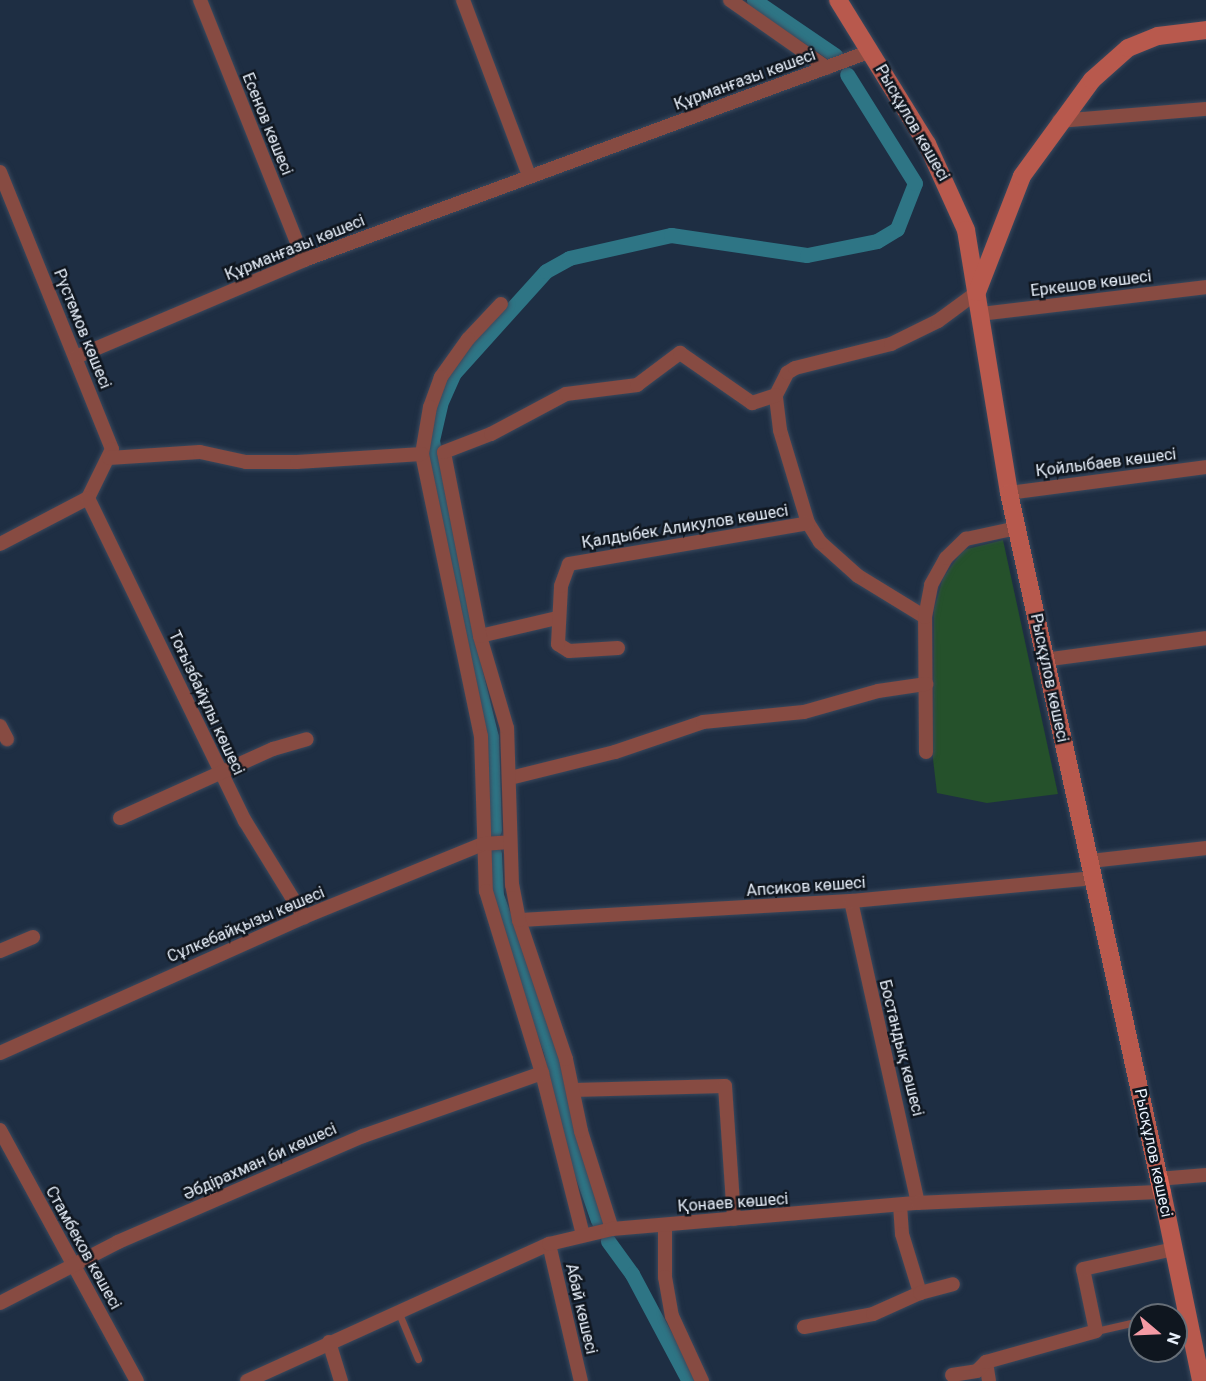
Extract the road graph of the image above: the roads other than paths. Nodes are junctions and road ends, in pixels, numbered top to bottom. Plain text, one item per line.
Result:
1 (200, 0) edge
2 (463, 0) edge
3 (730, 0) edge
4 (838, 0) edge
5 (1206, 30) edge
6 (871, 51) junction
7 (826, 68) junction
8 (1206, 109) edge
9 (1059, 121) junction
10 (0, 172) edge
11 (530, 177) junction
12 (304, 260) junction
13 (1206, 287) edge
14 (976, 293) junction
15 (501, 303) dead end
16 (980, 314) junction
17 (76, 357) junction
18 (776, 395) junction
19 (422, 454) junction
20 (109, 458) junction
21 (1206, 467) edge
22 (1009, 492) junction
23 (88, 498) junction
24 (808, 524) junction
25 (1017, 528) junction
26 (0, 544) edge
27 (925, 616) junction
28 (557, 618) junction
29 (480, 636) junction
30 (1206, 638) edge
31 (618, 648) dead end
32 (1044, 660) junction
33 (926, 684) junction
34 (0, 726) edge
35 (7, 739) dead end
36 (307, 739) dead end
37 (926, 752) dead end
38 (221, 774) junction
39 (510, 778) junction
40 (120, 818) dead end
41 (510, 842) junction
42 (483, 844) junction
43 (1206, 848) edge
44 (1093, 869) junction
45 (851, 901) junction
46 (304, 917) junction
47 (519, 921) junction
48 (33, 937) dead end
49 (0, 951) edge
50 (0, 1053) edge
51 (542, 1073) junction
52 (573, 1090) junction
53 (0, 1130) edge
54 (1206, 1175) edge
55 (1160, 1186) junction
56 (918, 1203) junction
57 (900, 1205) junction
58 (734, 1219) junction
59 (665, 1224) junction
60 (612, 1229) junction
61 (583, 1235) junction
62 (549, 1244) junction
63 (1174, 1250) junction
64 (74, 1264) junction
65 (953, 1284) dead end
66 (920, 1293) junction
67 (0, 1303) edge
68 (398, 1311) junction
69 (1128, 1324) edge
70 (804, 1327) dead end
71 (1096, 1331) junction
72 (329, 1341) junction
73 (418, 1359) dead end
74 (986, 1362) junction
75 (952, 1375) dead end
76 (970, 1377) edge
77 (137, 1381) edge
78 (247, 1381) edge
79 (341, 1381) edge
80 (581, 1381) edge
81 (702, 1381) edge
82 (989, 1381) edge
83 (1201, 1381) edge

1 - 12 street, Есенов көшесі
2 - 11 street
3 - 7 street
4 - 6 main road, Рысқұлов көшесі
5 - 9 main road
6 - 7 street, Құрманғазы көшесі
6 - 14 main road, Рысқұлов көшесі
7 - 11 street, Құрманғазы көшесі
8 - 9 street
9 - 14 main road
10 - 17 street, Рүстемов көшесі
11 - 12 street, Құрманғазы көшесі
12 - 17 street, Құрманғазы көшесі
13 - 16 street, Еркешов көшесі
14 - 16 main road, Рысқұлов көшесі
14 - 18 street
15 - 19 street
16 - 22 main road, Рысқұлов көшесі
17 - 20 street, Рүстемов көшесі
18 - 24 street, Қалдыбек Аликулов көшесі
18 - 29 street
19 - 20 street
19 - 42 street
20 - 23 street
21 - 22 street, Қойлыбаев көшесі
22 - 25 main road, Рысқұлов көшесі
23 - 26 street
23 - 38 street, Тоғызбайұлы көшесі
24 - 27 street, Қалдыбек Аликулов көшесі
24 - 28 street, Қалдыбек Аликулов көшесі
25 - 27 street
25 - 32 main road, Рысқұлов көшесі
27 - 33 street
28 - 29 street
28 - 31 street, Қалдыбек Аликулов көшесі
29 - 39 street
30 - 32 street
32 - 44 main road, Рысқұлов көшесі
33 - 37 street
33 - 39 street
34 - 35 street
36 - 38 street
38 - 40 street
38 - 46 street, Тоғызбайұлы көшесі
39 - 41 street
41 - 42 street, Сұлкебайқызы көшесі
41 - 47 street
42 - 46 street, Сұлкебайқызы көшесі
42 - 51 street
43 - 44 street, Апсиков көшесі
44 - 45 street, Апсиков көшесі
44 - 55 main road, Рысқұлов көшесі
45 - 47 street, Апсиков көшесі
45 - 56 street, Бостандық көшесі
46 - 50 street, Сұлкебайқызы көшесі
47 - 52 street
48 - 49 street
51 - 61 street
51 - 64 street, Әбдірахман би көшесі
52 - 58 street
52 - 60 street
53 - 64 street, Стамбеков көшесі
54 - 55 street, Қонаев көшесі
55 - 56 street, Қонаев көшесі
55 - 63 main road, Рысқұлов көшесі
56 - 57 street, Қонаев көшесі
57 - 58 street, Қонаев көшесі
57 - 66 street
58 - 59 street, Қонаев көшесі
59 - 60 street, Қонаев көшесі
59 - 81 street
60 - 61 street, Қонаев көшесі
61 - 62 street, Қонаев көшесі
62 - 68 street, Қонаев көшесі
62 - 80 street, Абай көшесі
63 - 71 street
63 - 83 main road, Рысқұлов көшесі
64 - 67 street, Әбдірахман би көшесі
64 - 77 street, Стамбеков көшесі
65 - 66 street
66 - 70 street
68 - 72 street, Қонаев көшесі
68 - 73 lane
69 - 71 lane
71 - 74 street
72 - 78 street, Қонаев көшесі
72 - 79 street
74 - 76 street
74 - 82 street
75 - 76 street

